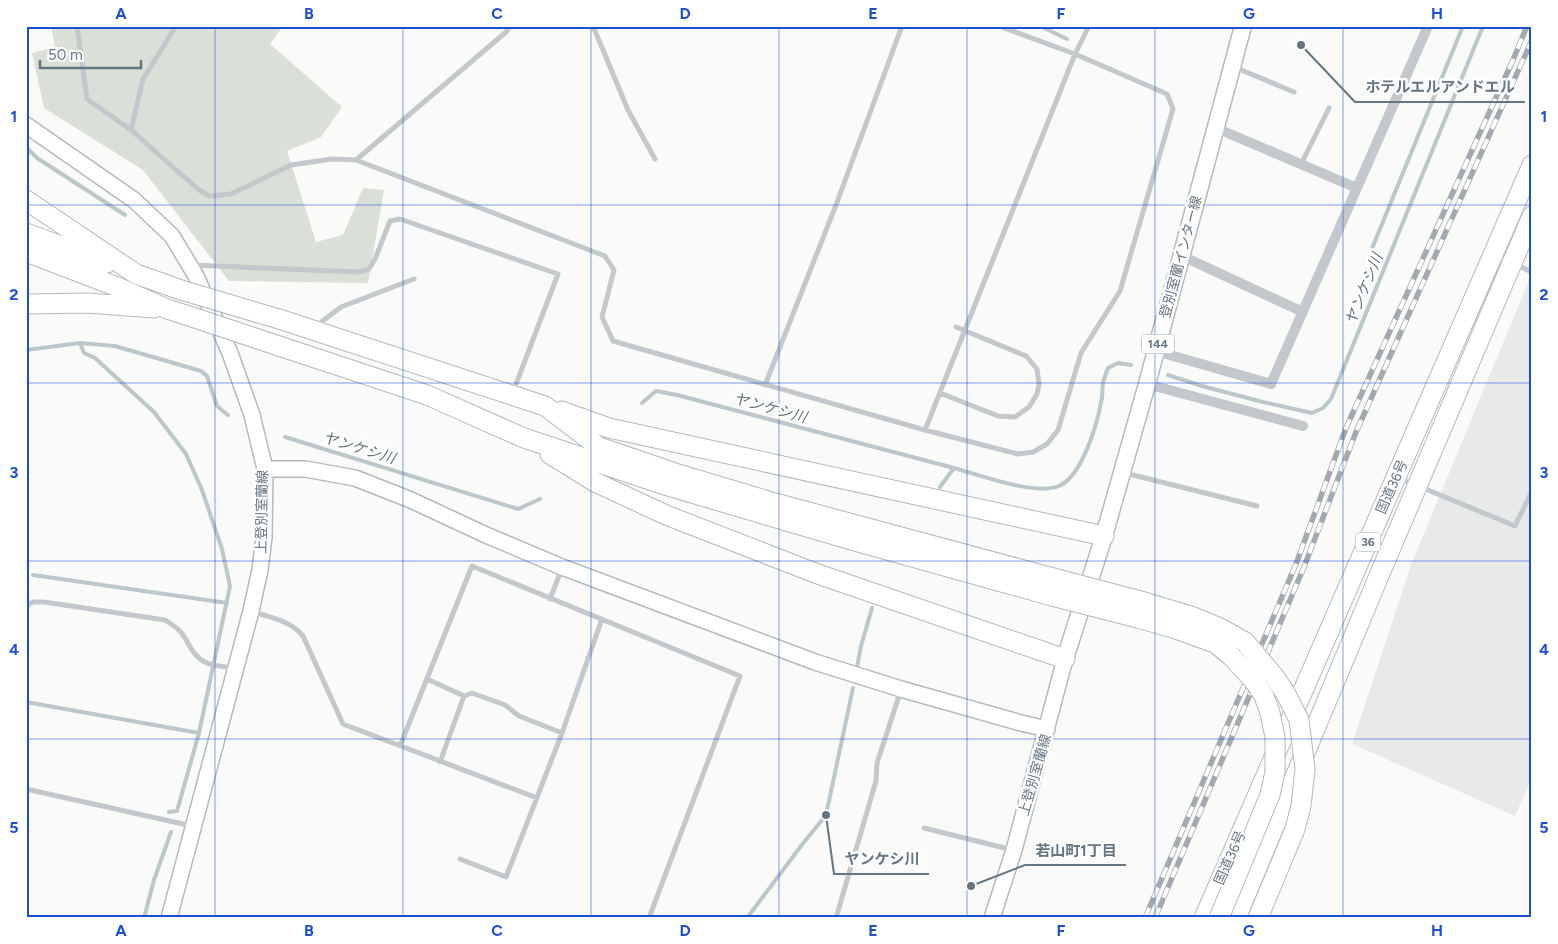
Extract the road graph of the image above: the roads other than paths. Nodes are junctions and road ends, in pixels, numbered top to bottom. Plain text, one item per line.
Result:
1 (77, 26) edge
2 (176, 26) edge
3 (510, 26) edge
4 (593, 26) edge
5 (902, 26) edge
6 (999, 26) edge
7 (1089, 26) edge
8 (1244, 26) edge
9 (1428, 26) edge
10 (1075, 54) junction
11 (1233, 66) junction
12 (1294, 92) dead end
13 (1329, 108) dead end
14 (26, 125) edge
15 (1216, 128) junction
16 (131, 130) junction
17 (655, 159) dead end
18 (356, 160) junction
19 (1301, 164) junction
20 (1532, 165) edge
21 (1357, 188) junction
22 (26, 200) edge
23 (1532, 216) edge
24 (26, 233) edge
25 (26, 252) edge
26 (1494, 255) junction
27 (1182, 256) junction
28 (1512, 263) junction
29 (189, 265) junction
30 (1532, 272) edge
31 (136, 274) junction
32 (414, 279) dead end
33 (26, 304) edge
34 (167, 310) junction
35 (1303, 312) junction
36 (956, 327) dead end
37 (312, 329) junction
38 (965, 330) junction
39 (1156, 351) junction
40 (1148, 384) junction
41 (765, 385) junction
42 (940, 393) junction
43 (512, 395) junction
44 (546, 406) junction
45 (1303, 426) dead end
46 (926, 430) junction
47 (524, 438) junction
48 (265, 469) junction
49 (1122, 472) junction
50 (1396, 477) junction
51 (1417, 485) junction
52 (1532, 491) edge
53 (1257, 506) dead end
54 (1104, 536) junction
55 (562, 567) junction
56 (1055, 587) junction
57 (550, 598) junction
58 (26, 606) edge
59 (251, 611) junction
60 (602, 619) junction
61 (1238, 649) junction
62 (1065, 659) junction
63 (236, 669) junction
64 (427, 679) junction
65 (901, 689) junction
66 (464, 696) junction
67 (1047, 729) junction
68 (562, 733) junction
69 (400, 746) junction
70 (440, 762) junction
71 (26, 789) edge
72 (537, 798) junction
73 (194, 827) junction
74 (924, 828) dead end
75 (1014, 850) junction
76 (460, 859) dead end
77 (169, 918) edge
78 (649, 918) edge
79 (836, 918) edge
80 (992, 918) edge
81 (1204, 918) edge
82 (1219, 918) edge
83 (1236, 918) edge
84 (1258, 918) edge

1 - 16 lane
2 - 16 lane
3 - 18 lane
4 - 17 lane
5 - 41 lane
6 - 10 lane
7 - 10 lane
8 - 11 main road, 登別室蘭インター線 / 144
9 - 21 street
10 - 38 lane
10 - 46 lane
11 - 12 lane
11 - 15 main road, 登別室蘭インター線 / 144
13 - 19 lane
14 - 29 main road, 上登別室蘭線
15 - 19 street
15 - 27 main road, 登別室蘭インター線 / 144
16 - 18 lane
18 - 41 lane
19 - 21 street
20 - 26 highway, 国道36号 / 36
21 - 35 street
22 - 31 highway
23 - 28 highway, 国道36号 / 36
24 - 31 highway
25 - 34 highway
26 - 28 lane
26 - 50 highway, 国道36号 / 36
27 - 35 street
27 - 39 main road, 登別室蘭インター線 / 144
28 - 30 lane
28 - 51 highway, 国道36号 / 36
29 - 43 lane
29 - 48 main road, 上登別室蘭線
31 - 37 highway, bridge
32 - 37 lane
33 - 34 highway
34 - 47 highway, bridge
35 - 39 street
36 - 38 lane
37 - 43 highway
38 - 42 lane
38 - 42 lane
39 - 40 main road, 登別室蘭インター線 / 144
40 - 45 street
40 - 49 main road, 登別室蘭インター線 / 144
41 - 46 lane
42 - 46 lane
43 - 44 highway
44 - 54 highway
44 - 56 highway
47 - 56 highway
47 - 62 highway
48 - 55 main road
48 - 59 main road, 上登別室蘭線
49 - 53 lane
49 - 54 main road, 登別室蘭インター線 / 144
50 - 51 lane
50 - 81 highway, 国道36号 / 36
51 - 52 lane
51 - 83 highway, 国道36号 / 36
54 - 62 main road, 登別室蘭インター線 / 144
55 - 57 lane
55 - 65 main road
56 - 61 highway, bridge
57 - 60 lane
57 - 64 lane
58 - 63 lane
59 - 63 main road, 上登別室蘭線
59 - 69 lane
60 - 68 lane
60 - 78 lane
61 - 82 highway, bridge
61 - 84 highway, bridge
62 - 67 main road, 上登別室蘭線
63 - 73 main road, 上登別室蘭線
64 - 66 lane
64 - 69 lane
65 - 67 main road
65 - 79 lane
66 - 68 lane
66 - 70 lane
67 - 75 main road, 上登別室蘭線
68 - 72 lane
69 - 70 lane
70 - 72 lane
71 - 73 lane
72 - 76 lane
73 - 77 main road, 上登別室蘭線
74 - 75 lane
75 - 80 main road, 上登別室蘭線

